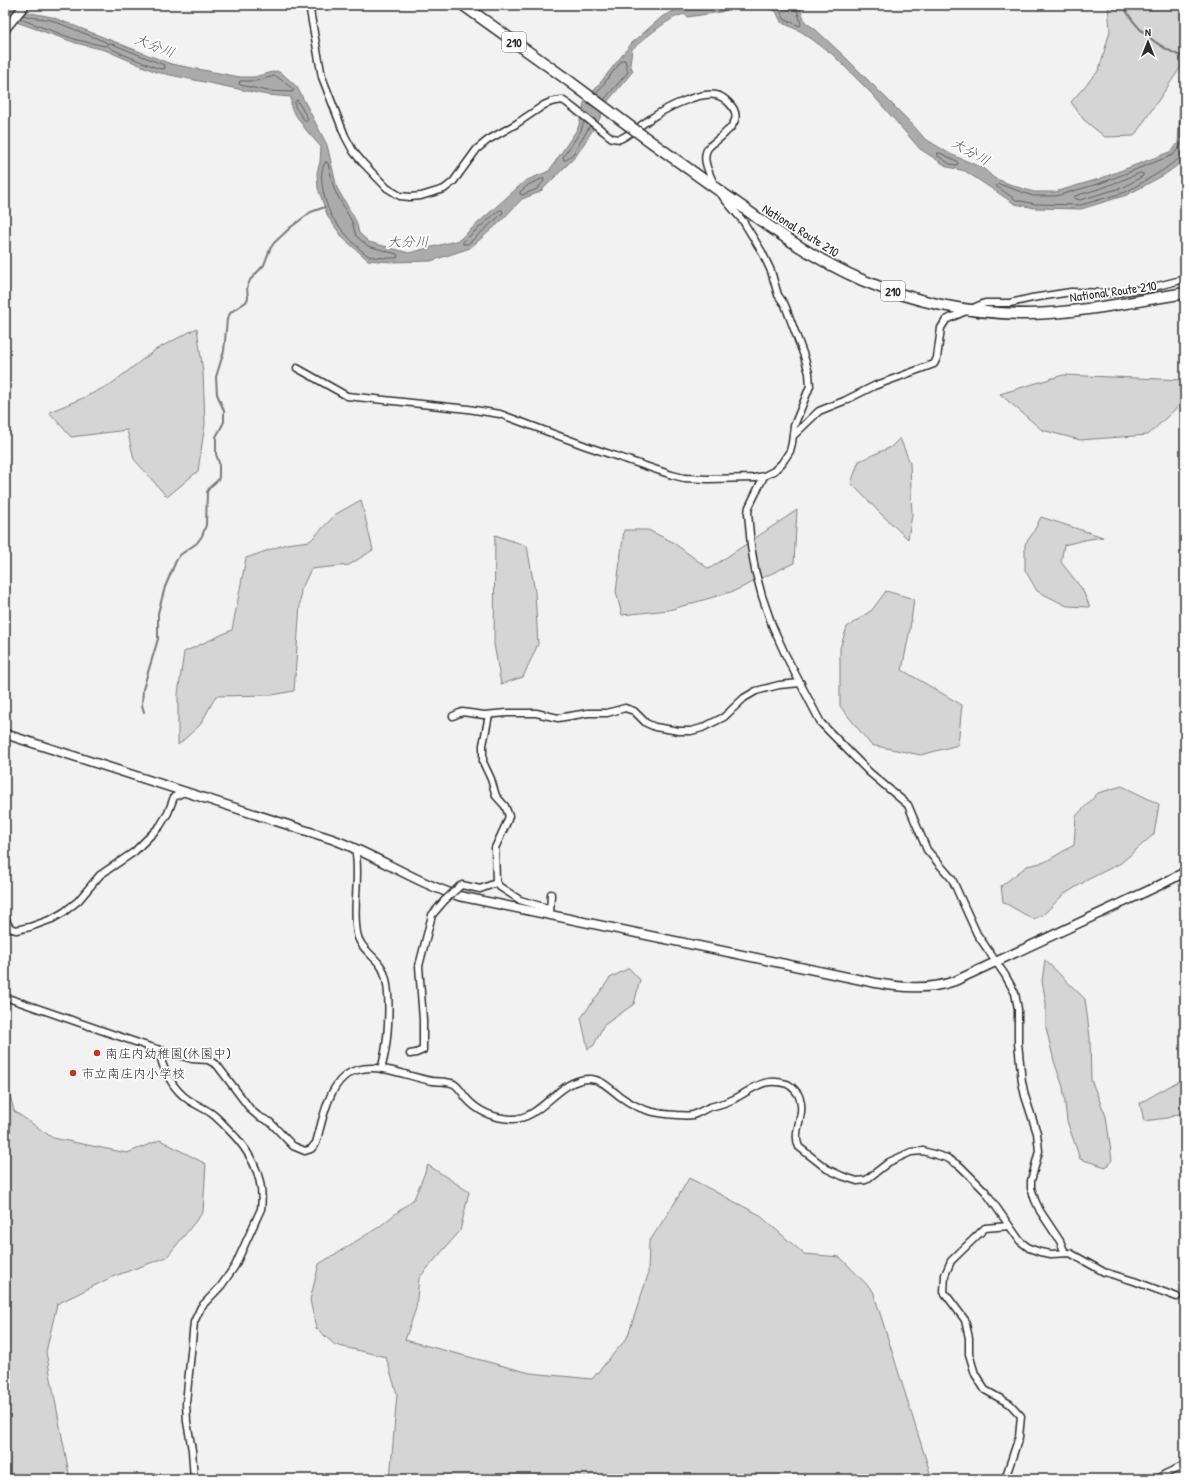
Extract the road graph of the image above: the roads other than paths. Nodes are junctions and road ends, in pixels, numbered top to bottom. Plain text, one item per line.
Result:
1 (25, 5) edge
2 (308, 5) edge
3 (463, 5) edge
4 (5, 29) edge
5 (717, 189) junction
6 (1185, 279) edge
7 (1185, 293) edge
8 (968, 310) junction
9 (297, 368) dead end
10 (793, 436) junction
11 (764, 476) junction
12 (802, 683) junction
13 (489, 715) junction
14 (453, 716) dead end
15 (5, 734) edge
16 (184, 792) junction
17 (355, 848) junction
18 (1185, 872) edge
19 (496, 883) junction
20 (551, 894) dead end
21 (550, 913) junction
22 (5, 916) edge
23 (996, 962) junction
24 (5, 997) edge
25 (160, 1050) junction
26 (410, 1054) dead end
27 (381, 1069) junction
28 (1009, 1226) junction
29 (1065, 1253) junction
30 (1177, 1297) tunnel mouth
31 (1185, 1465) edge
32 (194, 1479) edge
33 (1005, 1479) edge
34 (1157, 1479) edge

1 - 4 street
2 - 5 street
3 - 5 highway, National Route 210 / 210, bridge
5 - 8 highway, National Route 210 / 210
5 - 10 street
6 - 8 street
7 - 8 highway, National Route 210 / 210
8 - 10 street
9 - 11 street
10 - 11 street
11 - 12 street
12 - 13 street
12 - 23 street
13 - 14 street
13 - 19 street
15 - 16 street
16 - 17 street
16 - 22 street
17 - 21 street
17 - 27 street
18 - 23 street
19 - 21 street
19 - 26 street, bridge
20 - 21 street
21 - 23 street
23 - 29 street
24 - 25 street
25 - 27 street
25 - 32 street
27 - 28 street
28 - 29 street
28 - 33 street
29 - 30 street
31 - 34 street

